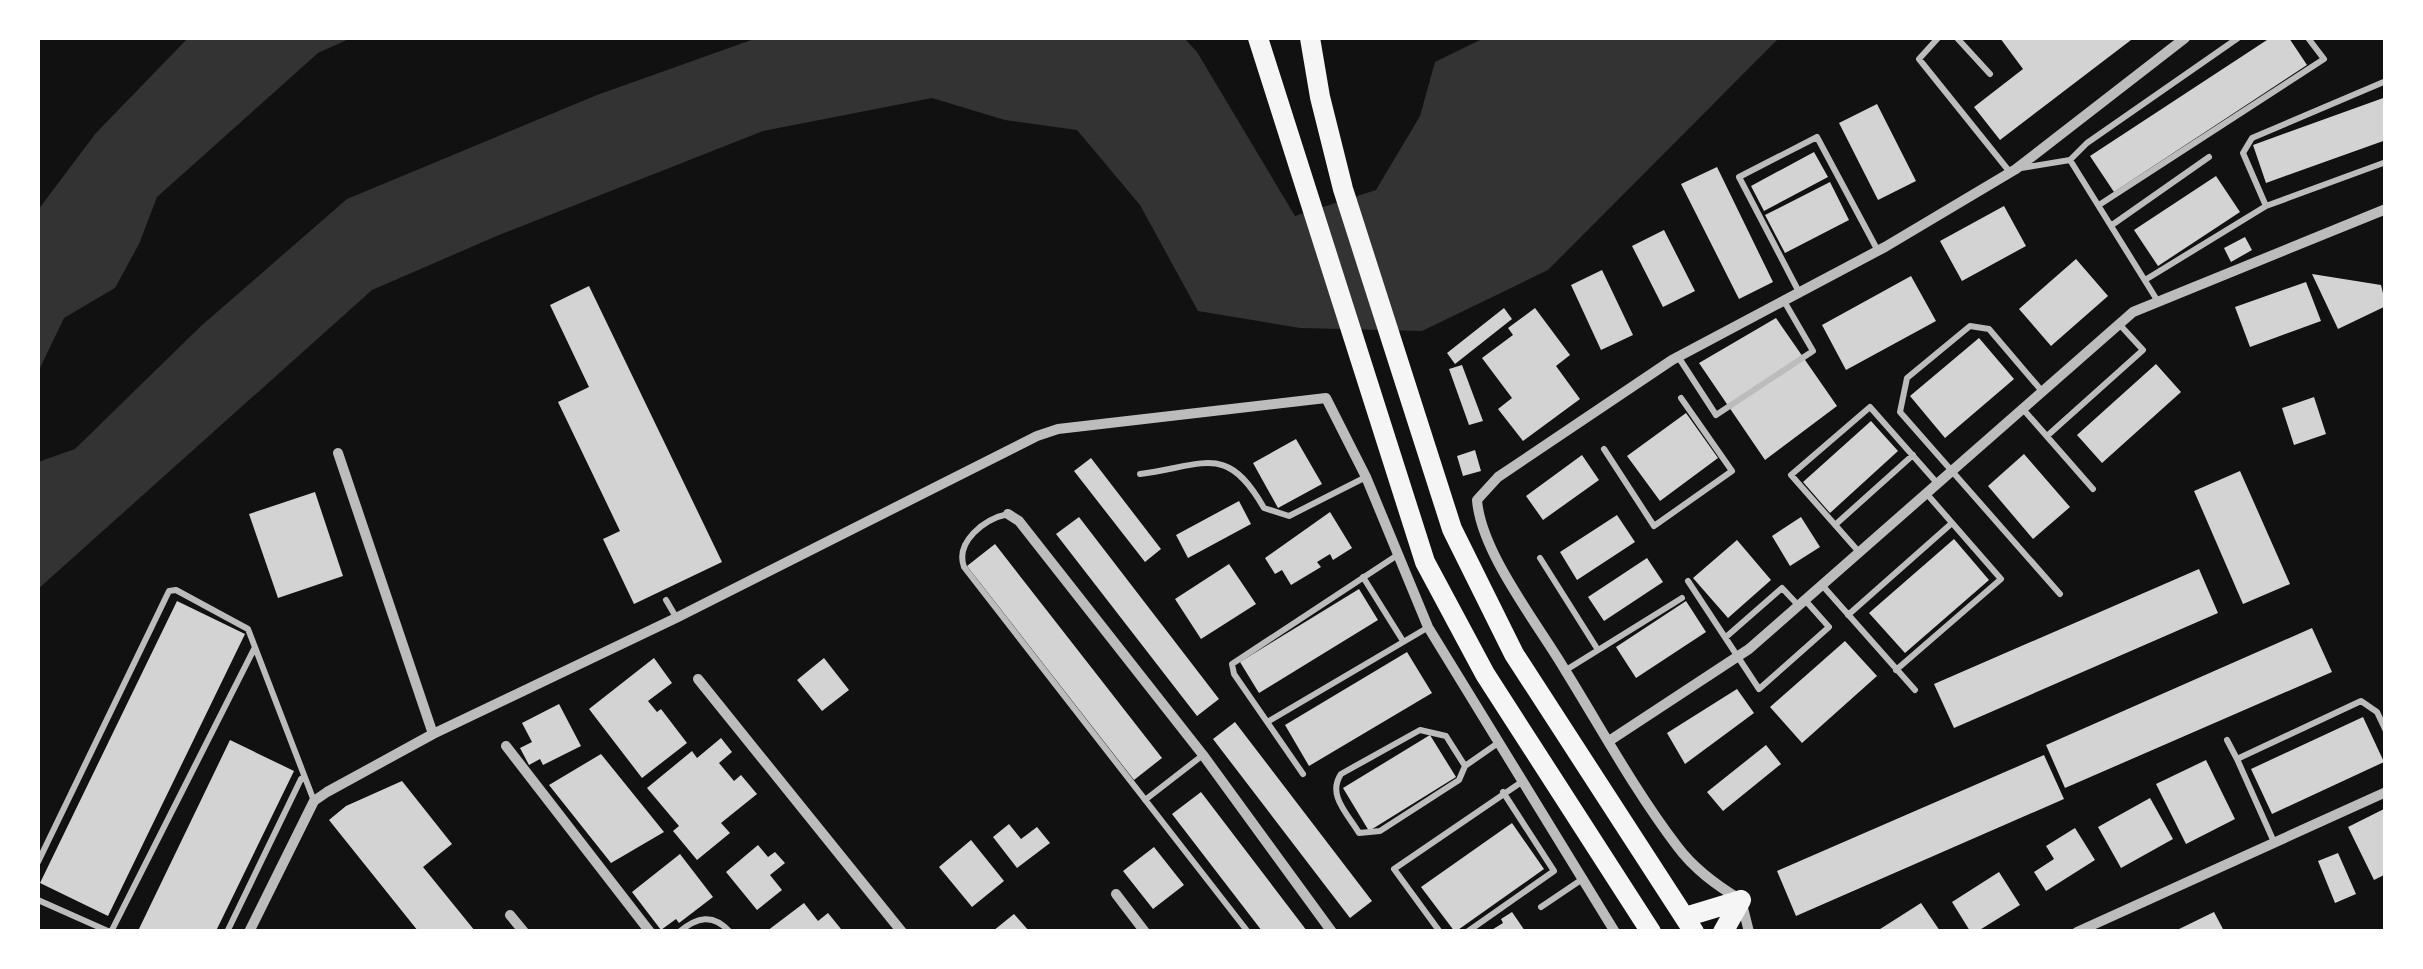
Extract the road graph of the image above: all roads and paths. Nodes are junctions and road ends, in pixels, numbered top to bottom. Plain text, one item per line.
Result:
1 (1258, 38) edge
2 (1310, 38) edge
3 (1938, 38) edge
4 (1957, 38) edge
5 (2185, 38) edge
6 (2238, 38) edge
7 (2308, 38) edge
8 (1990, 74) dead end
9 (2386, 82) edge
10 (2210, 158) dead end
11 (2070, 160) junction
12 (2386, 162) edge
13 (2013, 170) junction
14 (2099, 204) junction
15 (2266, 206) junction
16 (2386, 209) edge
17 (2112, 225) junction
18 (1878, 251) junction
19 (2145, 280) junction
20 (1799, 292) junction
21 (1784, 300) junction
22 (2157, 300) junction
23 (2119, 322) junction
24 (1678, 356) junction
25 (2041, 390) junction
26 (1680, 398) dead end
27 (2022, 408) junction
28 (2047, 436) junction
29 (1604, 449) dead end
30 (338, 453) dead end
31 (1913, 455) junction
32 (1951, 471) junction
33 (1140, 474) dead end
34 (1366, 477) junction
35 (1938, 483) junction
36 (2093, 488) dead end
37 (1926, 493) junction
38 (1008, 514) joint
39 (1952, 523) junction
40 (1835, 525) junction
41 (1859, 552) junction
42 (1396, 556) junction
43 (1540, 558) dead end
44 (1364, 577) junction
45 (1688, 581) dead end
46 (1822, 586) junction
47 (2060, 594) dead end
48 (1682, 598) dead end
49 (666, 600) dead end
50 (1802, 603) junction
51 (1848, 615) junction
52 (676, 618) junction
53 (1428, 627) junction
54 (1726, 637) junction
55 (1402, 640) junction
56 (254, 649) junction
57 (1598, 650) junction
58 (1738, 656) junction
59 (1566, 670) junction
60 (1896, 670) junction
61 (698, 679) dead end
62 (1915, 690) dead end
63 (1269, 722) junction
64 (2386, 732) edge
65 (433, 734) junction
66 (2227, 740) dead end
67 (1609, 741) junction
68 (1499, 742) junction
69 (506, 746) dead end
70 (1203, 755) junction
71 (2236, 759) junction
72 (1464, 766) junction
73 (1303, 774) dead end
74 (302, 778) junction
75 (1524, 781) junction
76 (1503, 792) junction
77 (2386, 792) edge
78 (1145, 800) junction
79 (314, 801) junction
80 (2275, 842) junction
81 (38, 862) edge
82 (1584, 878) junction
83 (1116, 894) dead end
84 (38, 900) edge
85 (1741, 900) junction
86 (1541, 907) dead end
87 (510, 915) dead end
88 (1689, 924) edge
89 (111, 932) edge
90 (227, 932) edge
91 (248, 932) edge
92 (524, 932) edge
93 (650, 932) edge
94 (679, 932) edge
95 (730, 932) edge
96 (902, 932) edge
97 (1145, 932) edge
98 (1248, 932) edge
99 (1332, 932) edge
100 (1440, 932) edge
101 (1467, 932) edge
102 (1615, 932) edge
103 (1650, 932) edge
104 (1723, 932) edge
105 (1749, 932) edge
106 (2077, 932) edge

1 - 103 main road
2 - 88 main road
3 - 13 lane
4 - 8 lane
5 - 13 street
6 - 11 lane
7 - 14 lane
9 - 15 lane
10 - 17 lane
11 - 13 lane
11 - 14 lane
12 - 15 lane
13 - 18 street
14 - 17 lane
15 - 19 lane
16 - 22 street
17 - 19 lane
18 - 20 street
18 - 20 lane
19 - 22 lane
20 - 21 street
21 - 24 street
21 - 24 lane
22 - 23 street
23 - 25 street
23 - 28 lane
24 - 59 street
25 - 27 street
25 - 32 lane
26 - 29 lane
27 - 28 lane
27 - 32 street
28 - 36 lane
30 - 65 street
31 - 35 lane
31 - 40 lane
31 - 40 lane
32 - 35 street
32 - 47 lane
33 - 34 lane
34 - 42 street
34 - 52 street
35 - 37 street
37 - 39 lane
37 - 41 street
38 - 70 street
38 - 78 lane
39 - 51 lane
39 - 60 lane
40 - 41 lane
41 - 46 street
42 - 44 lane
42 - 53 street
43 - 57 lane
44 - 55 lane
44 - 63 lane
45 - 54 lane
46 - 50 street
46 - 51 lane
48 - 57 lane
49 - 52 lane
50 - 54 lane
50 - 58 street
50 - 58 lane
51 - 60 lane
52 - 65 street
53 - 55 lane
53 - 68 street
54 - 58 lane
55 - 63 lane
56 - 74 lane
56 - 81 lane
56 - 89 lane
57 - 59 lane
58 - 67 street
59 - 67 street
60 - 62 lane
61 - 96 street
63 - 73 lane
64 - 71 lane
65 - 79 street
66 - 71 lane
67 - 85 street
68 - 72 lane
68 - 75 street
69 - 93 street
70 - 78 lane
70 - 99 street
71 - 80 lane
72 - 72 lane
74 - 79 lane
74 - 90 lane
75 - 76 lane
75 - 82 street
76 - 100 lane
76 - 101 lane
77 - 80 street
78 - 98 lane
79 - 91 street
80 - 106 street
82 - 86 lane
82 - 102 street
83 - 97 street
84 - 89 lane
85 - 88 main road
85 - 104 main road
85 - 105 street
87 - 92 street
94 - 95 lane

